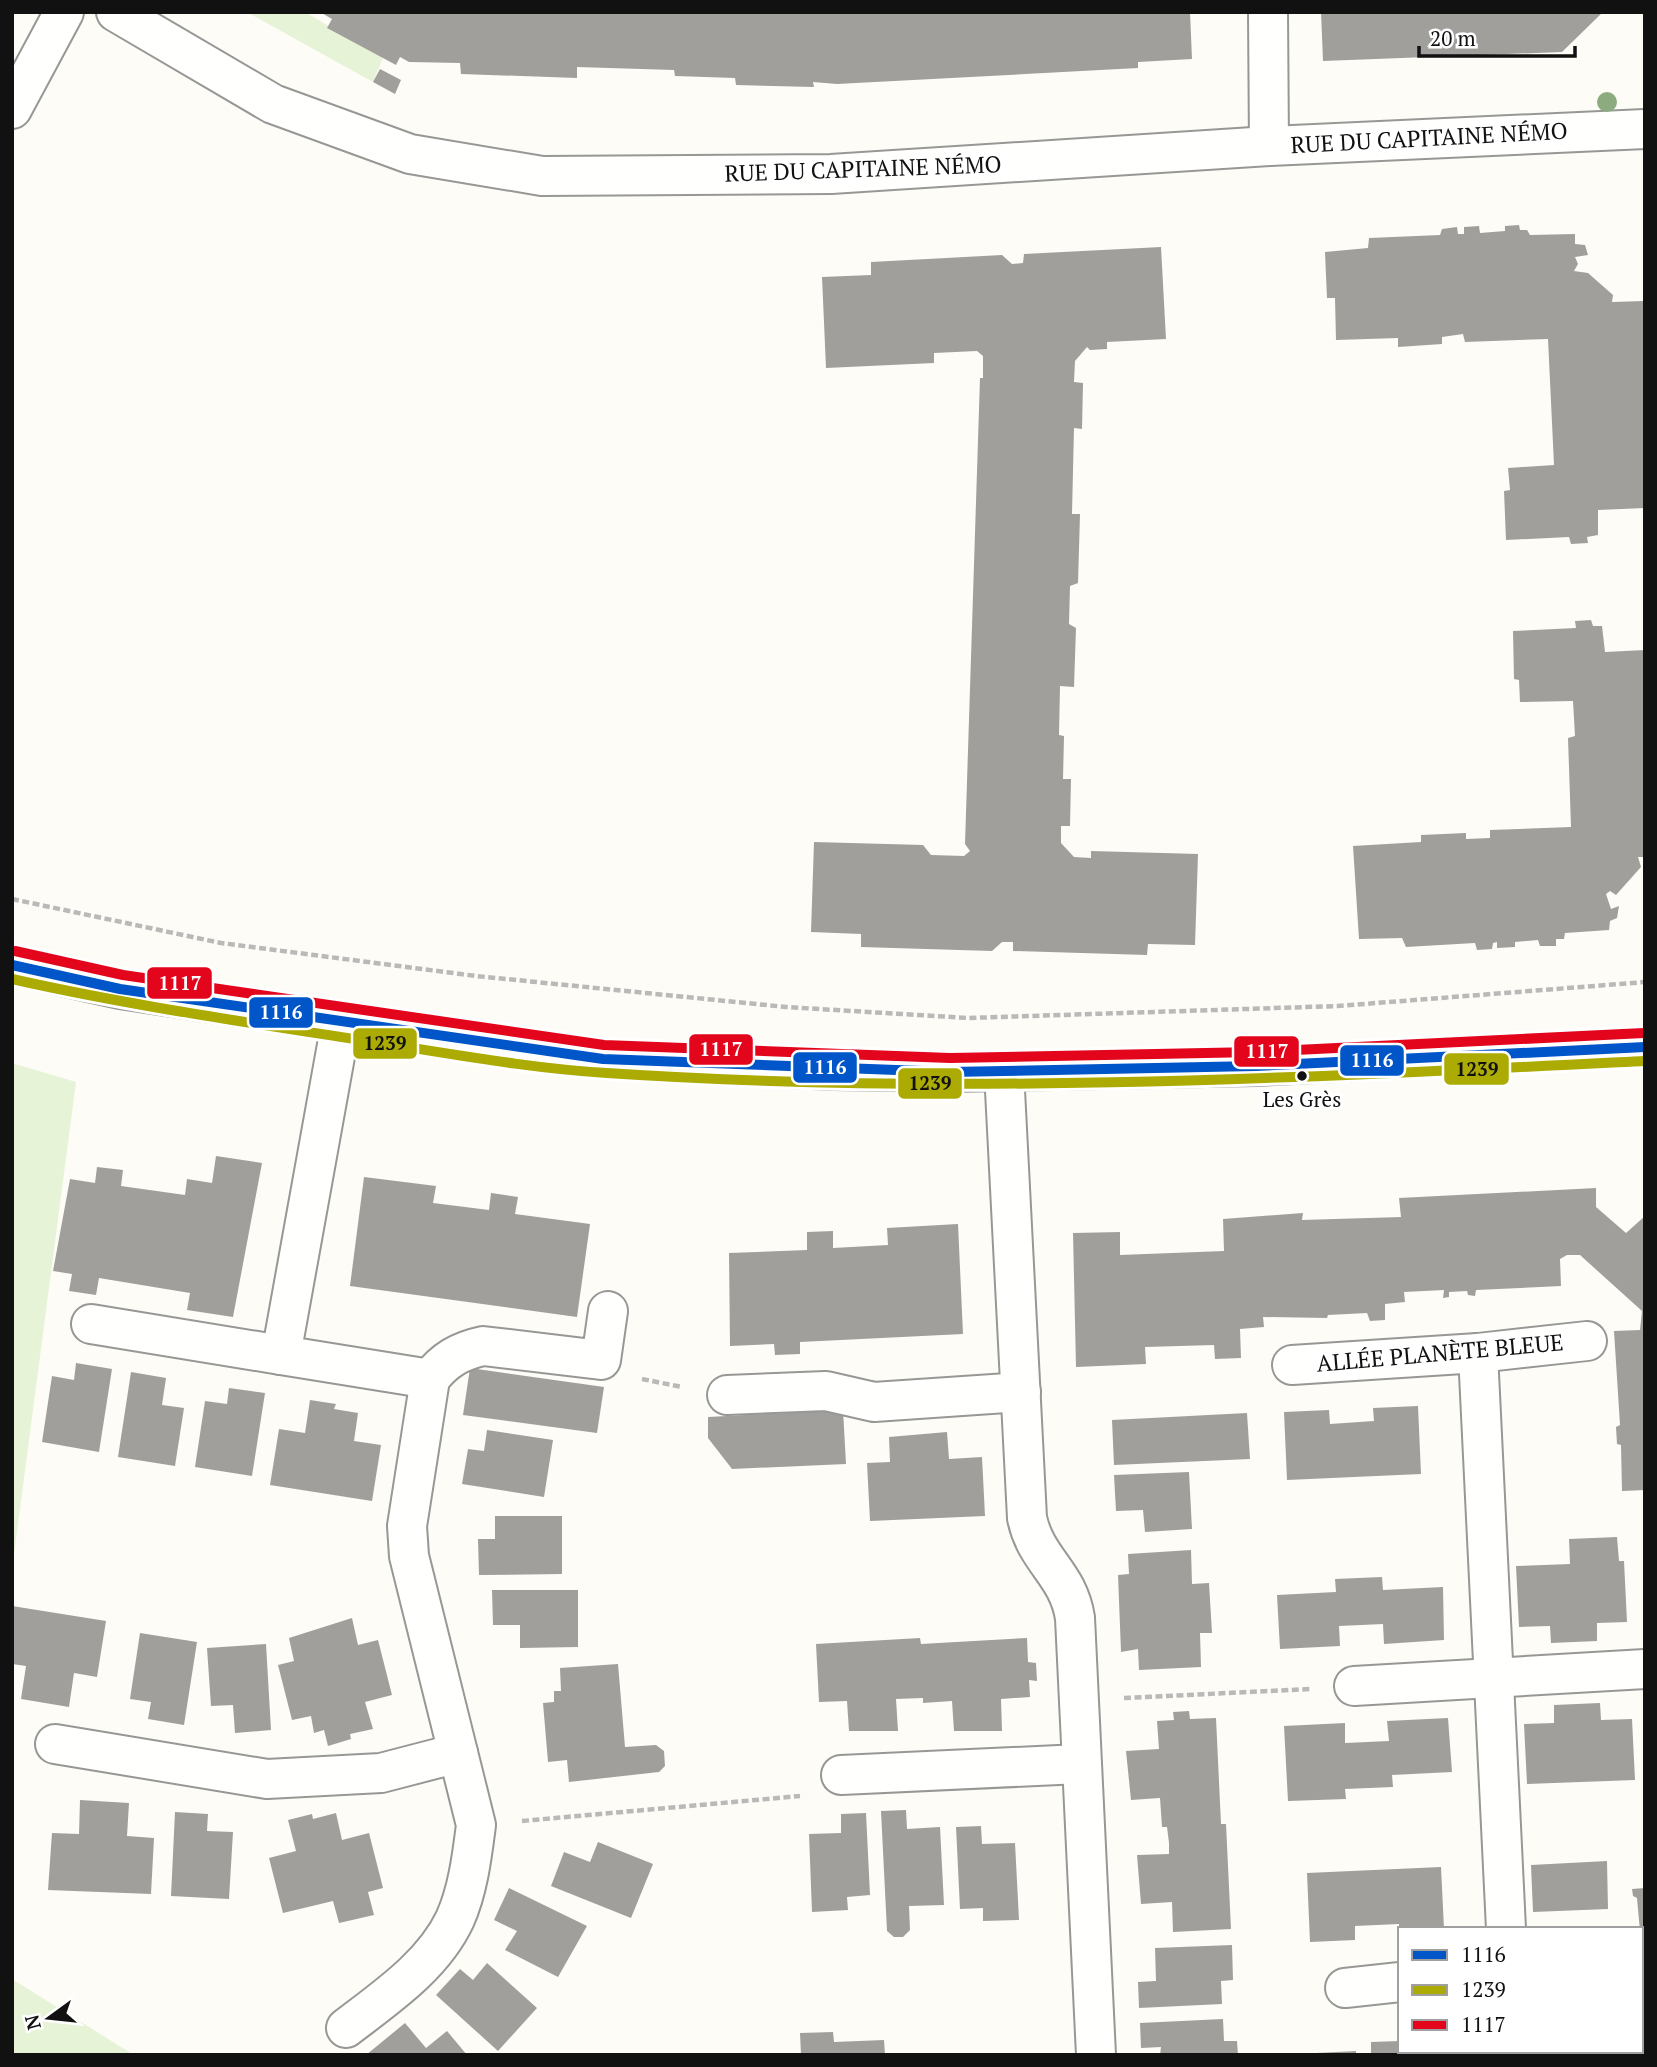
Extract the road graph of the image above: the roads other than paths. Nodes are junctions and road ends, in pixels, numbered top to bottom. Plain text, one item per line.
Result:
1 (64, 12) edge
2 (116, 12) edge
3 (1268, 12) edge
4 (12, 109) edge
5 (1645, 129) edge
6 (1269, 146) junction
7 (12, 965) edge
8 (341, 1023) junction
9 (1645, 1047) edge
10 (1004, 1071) junction
11 (608, 1311) dead end
12 (91, 1324) dead end
13 (1587, 1341) dead end
14 (1478, 1353) junction
15 (281, 1354) junction
16 (1292, 1365) dead end
17 (430, 1379) junction
18 (1021, 1392) junction
19 (727, 1395) road end
20 (1645, 1669) edge
21 (1491, 1678) junction
22 (1354, 1686) road end
23 (55, 1744) dead end
24 (458, 1753) junction
25 (1080, 1764) junction
26 (841, 1775) road end
27 (1506, 1927) edge
28 (1398, 1982) edge
29 (1345, 1988) dead end
30 (346, 2028) dead end
31 (1096, 2055) edge

1 - 4 street
2 - 6 street, RUE DU CAPITAINE NÉMO
3 - 6 street
5 - 6 street, RUE DU CAPITAINE NÉMO
7 - 8 street
8 - 10 street
8 - 15 street
9 - 10 street
10 - 18 street
11 - 17 street
12 - 15 street
13 - 14 street, ALLÉE PLANÈTE BLEUE
14 - 16 street, ALLÉE PLANÈTE BLEUE
14 - 21 street
15 - 17 street
17 - 24 street
18 - 19 street
18 - 25 street
20 - 21 street
21 - 22 street
21 - 27 street
23 - 24 street
24 - 30 street
25 - 26 street
25 - 31 street
28 - 29 street

